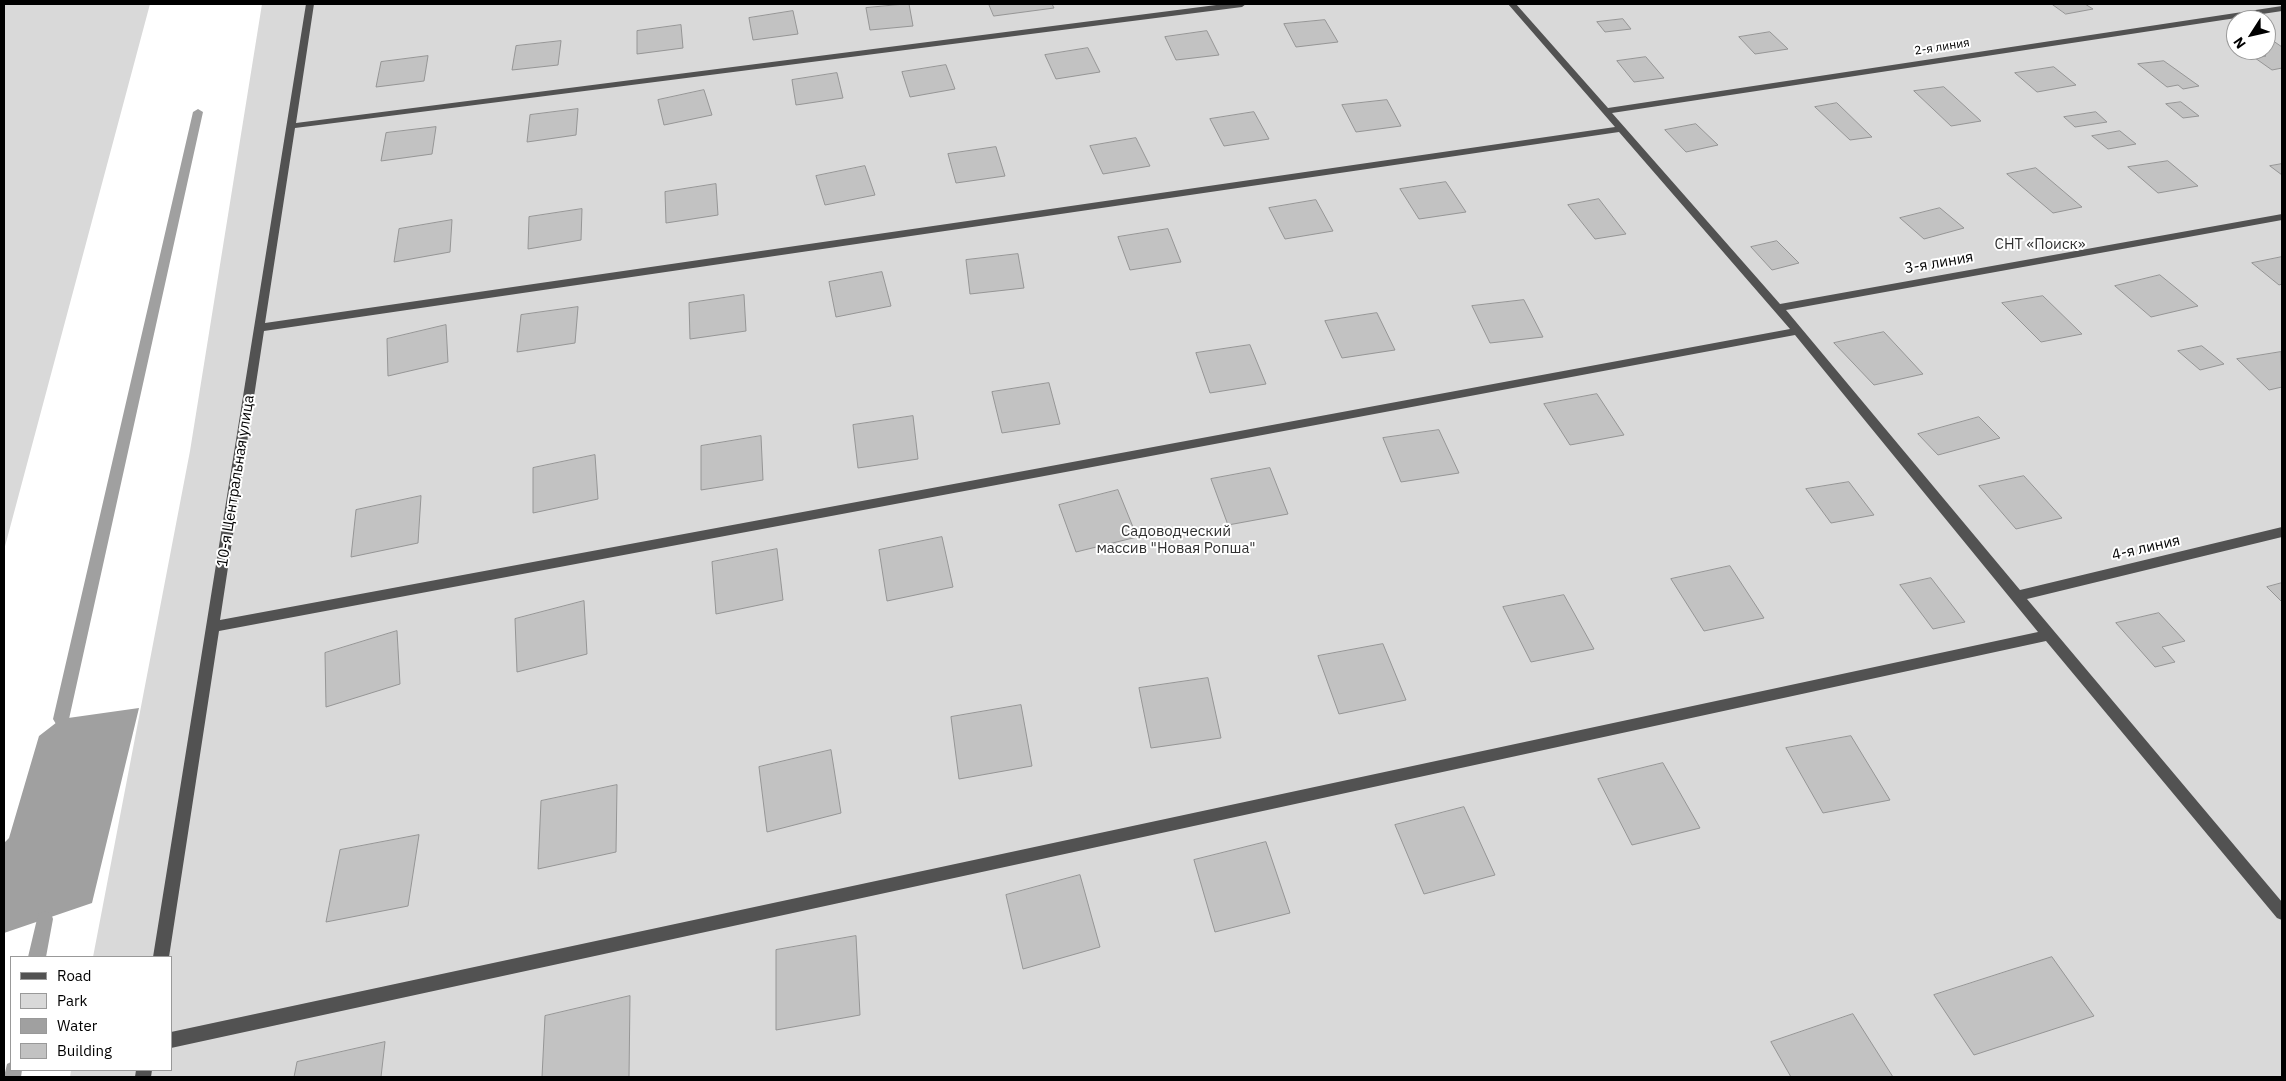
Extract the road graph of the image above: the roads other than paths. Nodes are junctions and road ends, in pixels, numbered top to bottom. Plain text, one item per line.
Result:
1 (310, 4) edge
2 (1242, 4) edge
3 (1512, 4) edge
4 (2282, 8) edge
5 (1606, 111) junction
6 (291, 126) junction
7 (1622, 129) junction
8 (2282, 216) edge
9 (1778, 308) junction
10 (259, 328) junction
11 (1798, 331) junction
12 (2282, 532) edge
13 (2017, 596) junction
14 (213, 627) junction
15 (2049, 635) junction
16 (2282, 913) edge
17 (161, 956) edge
18 (172, 1040) edge

1 - 6 street, 10-я Центральная улица
2 - 6 street
3 - 5 street
4 - 5 street, 2-я линия
5 - 7 street
6 - 10 street, 10-я Центральная улица
7 - 9 street
7 - 10 street
8 - 9 street, 3-я линия
9 - 11 street
10 - 14 street, 10-я Центральная улица
11 - 13 street
11 - 14 street
12 - 13 street, 4-я линия
13 - 15 street
14 - 17 street, 10-я Центральная улица
15 - 16 street
15 - 18 street

